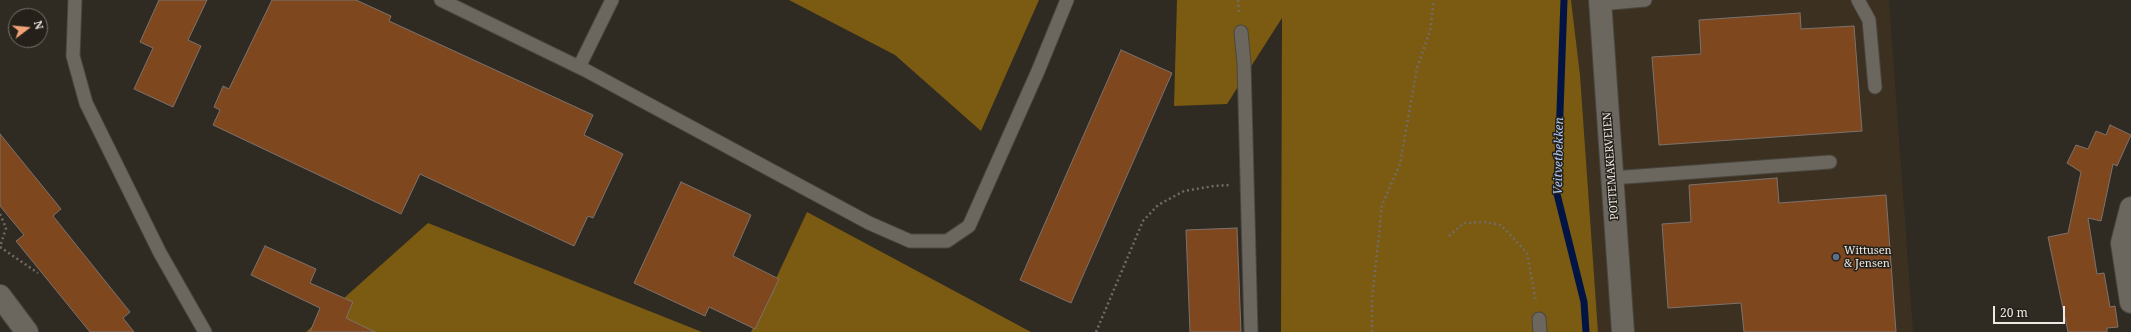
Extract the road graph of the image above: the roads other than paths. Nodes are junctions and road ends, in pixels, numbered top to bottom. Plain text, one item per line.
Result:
1 (75, 0) edge
2 (441, 0) edge
3 (612, 0) edge
4 (1067, 0) edge
5 (1646, 0) edge
6 (1858, 0) edge
7 (1600, 2) edge
8 (1241, 32) dead end
9 (579, 67) junction
10 (1875, 87) dead end
11 (1830, 162) dead end
12 (1612, 178) junction
13 (2131, 208) edge
14 (0, 296) edge
15 (2131, 302) edge
16 (1540, 319) road end
17 (27, 332) edge
18 (205, 332) edge
19 (1251, 332) edge
20 (1540, 332) edge
21 (1623, 332) edge

1 - 18 lane
2 - 9 lane
3 - 9 lane
4 - 9 lane
5 - 7 lane
6 - 10 lane
7 - 12 street, POTTEMAKERVEIEN
8 - 19 lane
11 - 12 lane
12 - 21 street, POTTEMAKERVEIEN
13 - 15 street
14 - 17 street
16 - 20 lane

